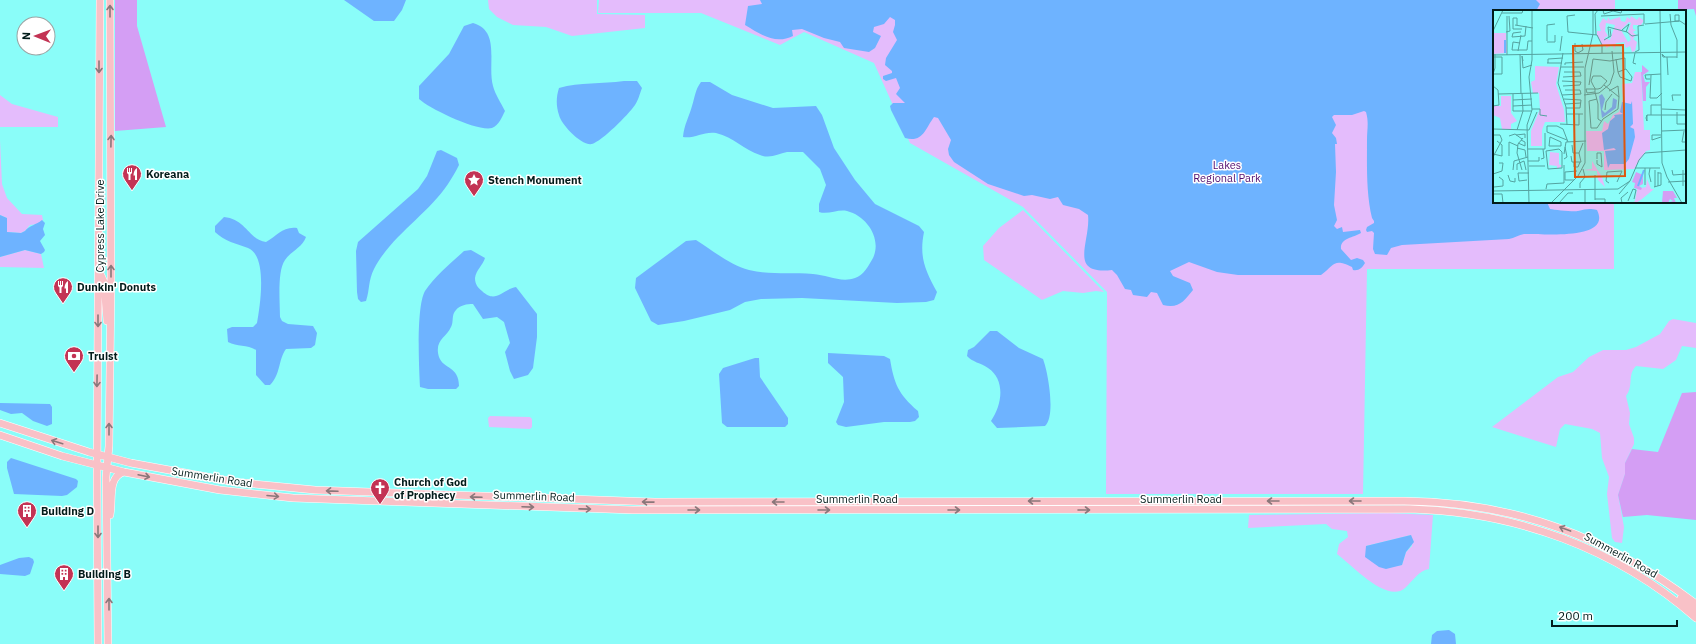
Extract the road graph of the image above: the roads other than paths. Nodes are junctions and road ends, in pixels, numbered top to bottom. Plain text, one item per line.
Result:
1 (100, 0) edge
2 (110, 0) edge
3 (98, 269) junction
4 (110, 326) junction
5 (0, 423) edge
6 (0, 435) edge
7 (97, 454) junction
8 (108, 457) junction
9 (97, 465) junction
10 (106, 468) junction
11 (124, 472) junction
12 (1458, 503) junction
13 (1350, 510) junction
14 (107, 527) junction
15 (1639, 565) junction
16 (1696, 604) edge
17 (1696, 610) edge
18 (1696, 618) edge
19 (98, 644) edge
20 (108, 644) edge

1 -> 3 main road, Cypress Lake Drive
4 -> 2 main road, Cypress Lake Drive
3 - 4 main road
3 -> 7 main road, Cypress Lake Drive
8 -> 4 main road, Cypress Lake Drive
7 -> 5 main road, Summerlin Road
6 - 9 main road, Summerlin Road
7 - 8 main road, Summerlin Road
7 - 9 main road, Cypress Lake Drive
8 - 10 main road, Cypress Lake Drive
12 -> 8 main road, Summerlin Road
9 - 10 main road, Summerlin Road
9 -> 19 main road, Cypress Lake Drive
10 - 11 main road, Summerlin Road
10 - 14 main road, Cypress Lake Drive
11 -> 13 main road, Summerlin Road
11 - 14 main road
12 - 13 main road
15 -> 12 main road, Summerlin Road
13 - 18 main road, Summerlin Road
20 -> 14 main road, Cypress Lake Drive
15 - 16 main road, Summerlin Road
15 - 17 main road

